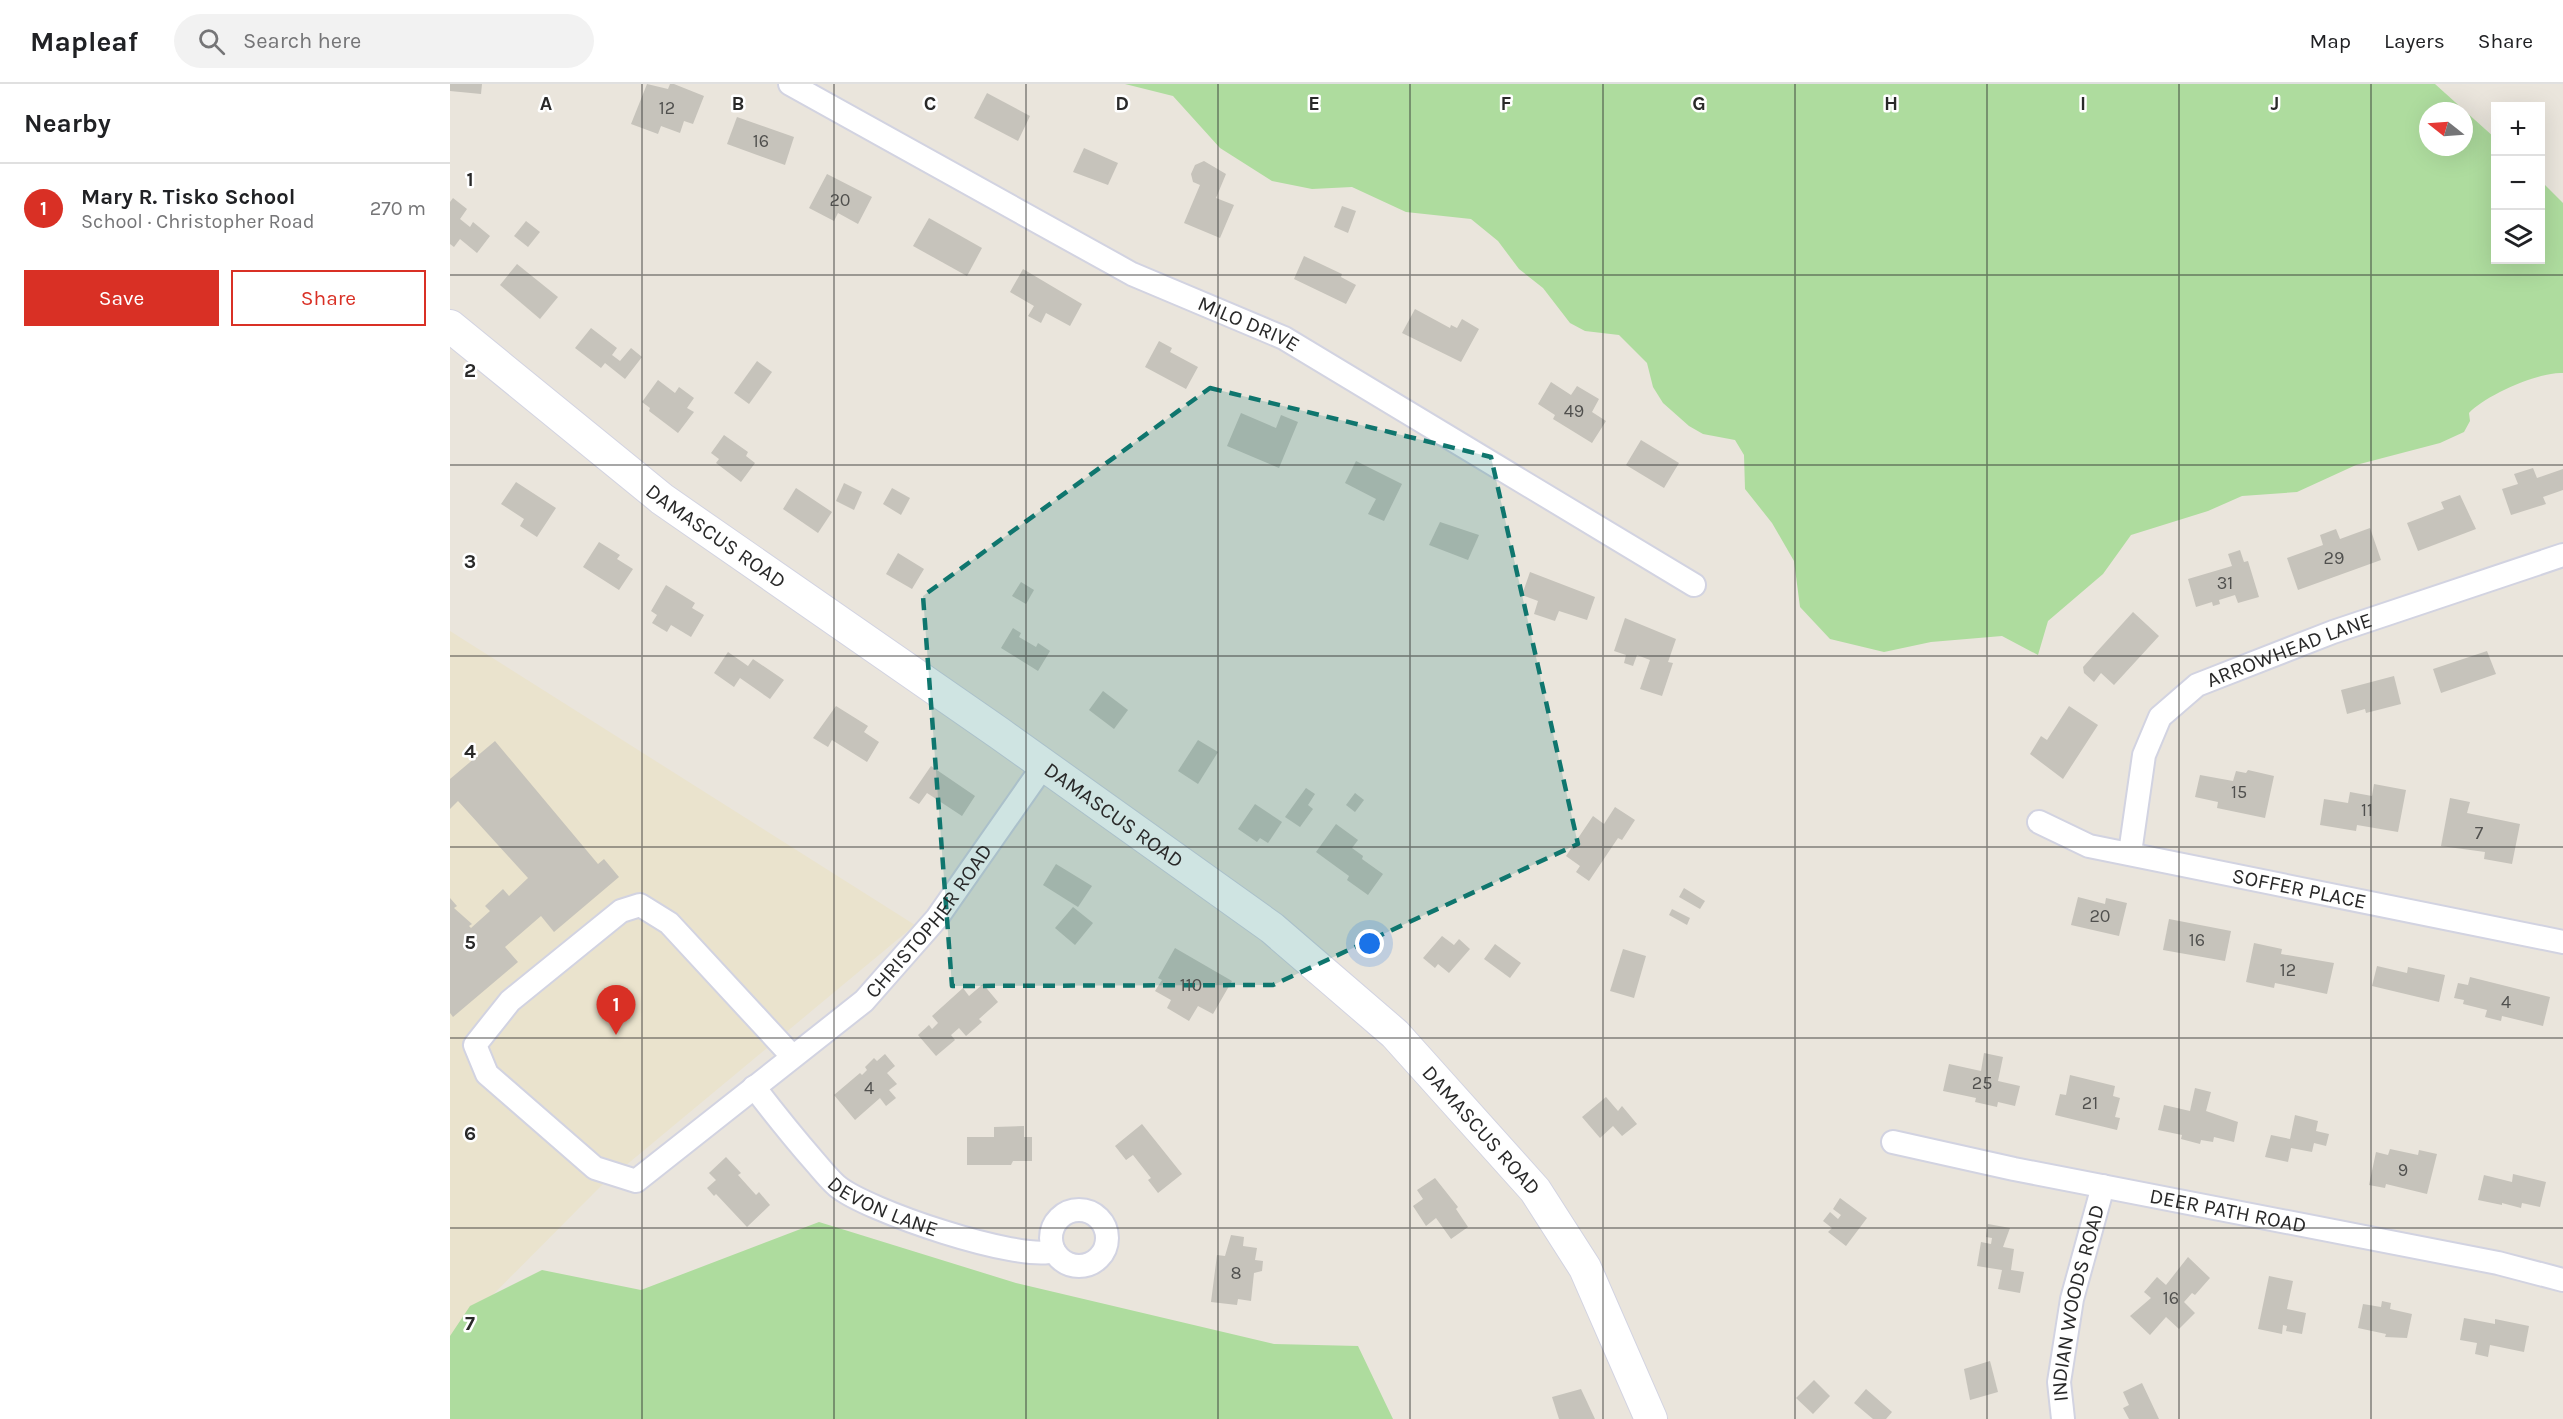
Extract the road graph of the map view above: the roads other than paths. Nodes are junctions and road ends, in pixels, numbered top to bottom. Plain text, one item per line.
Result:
1 (790, 84) edge
2 (450, 326) edge
3 (2563, 555) edge
4 (1694, 585) dead end
5 (1044, 765) junction
6 (2039, 822) dead end
7 (2130, 854) junction
8 (2563, 942) edge
9 (793, 1057) junction
10 (754, 1087) junction
11 (1893, 1142) dead end
12 (2103, 1186) junction
13 (1054, 1251) dead end
14 (2563, 1280) edge
15 (1651, 1419) edge
16 (2063, 1419) edge

1 - 4 street, MILO DRIVE
2 - 5 street, DAMASCUS ROAD
3 - 7 street, ARROWHEAD LANE
5 - 9 street, CHRISTOPHER ROAD
5 - 15 street, DAMASCUS ROAD
6 - 7 street, SOFFER PLACE
7 - 8 street, SOFFER PLACE
9 - 10 street, CHRISTOPHER ROAD
9 - 10 street, CHRISTOPHER ROAD
10 - 13 street, DEVON LANE
11 - 12 street, DEER PATH ROAD
12 - 14 street, DEER PATH ROAD
12 - 16 street, INDIAN WOODS ROAD

